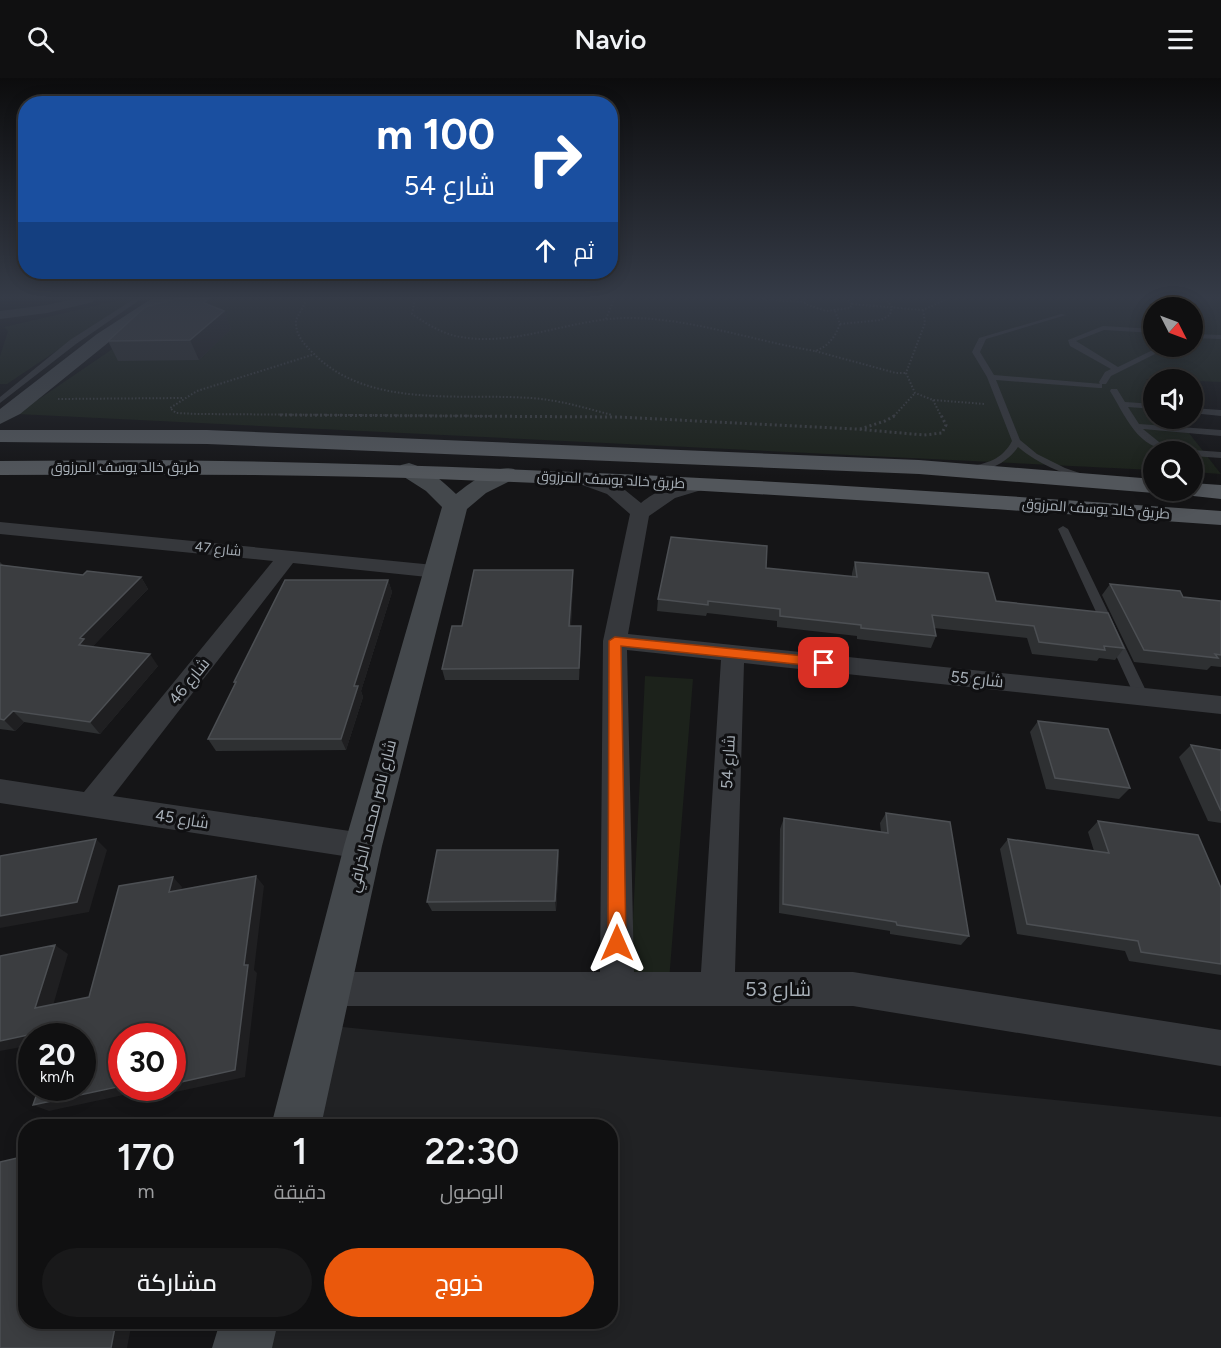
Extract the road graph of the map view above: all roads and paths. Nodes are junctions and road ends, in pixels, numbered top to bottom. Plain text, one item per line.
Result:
1 (57, 358) edge
2 (75, 358) edge
3 (302, 358) edge
4 (317, 358) edge
5 (842, 358) edge
6 (912, 358) edge
7 (980, 358) edge
8 (1098, 358) edge
9 (1142, 358) edge
10 (1118, 370) junction
11 (906, 373) junction
12 (991, 378) junction
13 (1101, 384) junction
14 (915, 393) junction
15 (183, 398) junction
16 (933, 400) junction
17 (1122, 404) junction
18 (1001, 405) junction
19 (10, 406) edge
20 (1143, 406) edge
21 (1203, 411) edge
22 (1221, 413) edge
23 (618, 417) junction
24 (1136, 426) junction
25 (856, 429) junction
26 (1221, 434) edge
27 (7, 436) edge
28 (1017, 441) junction
29 (1150, 441) edge
30 (1203, 454) edge
31 (1221, 455) edge
32 (0, 468) edge
33 (409, 470) junction
34 (964, 470) junction
35 (506, 474) junction
36 (580, 478) junction
37 (1096, 480) junction
38 (702, 484) junction
39 (1143, 485) edge
40 (1203, 491) edge
41 (1221, 492) edge
42 (455, 506) junction
43 (640, 514) junction
44 (1221, 518) edge
45 (0, 528) edge
46 (1063, 529) dead end
47 (288, 556) junction
48 (437, 571) junction
49 (615, 641) junction
50 (733, 653) junction
51 (1143, 697) junction
52 (1221, 705) edge
53 (0, 792) edge
54 (90, 805) junction
55 (363, 846) junction
56 (330, 989) junction
57 (717, 989) junction
58 (617, 990) junction
59 (1221, 1048) edge
60 (298, 1119) edge
61 (247, 1329) edge
62 (242, 1348) edge

1 - 19 lane
2 - 19 street
3 - 15 path
4 - 23 path
5 - 11 path
6 - 11 path
7 - 12 lane
8 - 10 lane
9 - 10 lane
10 - 13 lane
11 - 14 path
12 - 13 lane
12 - 18 lane
13 - 17 lane
14 - 16 path
14 - 25 path
15 - 19 path
15 - 23 path
16 - 18 path
16 - 25 path
17 - 20 lane
17 - 24 lane
18 - 28 lane
19 - 27 street
21 - 22 lane
23 - 25 path
24 - 26 lane
24 - 29 lane
27 - 34 main road, طريق خالد يوسف المرزوق
28 - 34 lane
28 - 37 lane
30 - 31 lane
32 - 33 main road, طريق خالد يوسف المرزوق
33 - 35 main road, طريق خالد يوسف المرزوق
33 - 42 street
34 - 37 main road, طريق خالد يوسف المرزوق
35 - 36 main road, طريق خالد يوسف المرزوق
35 - 42 street
36 - 38 main road, طريق خالد يوسف المرزوق
36 - 43 street
37 - 39 main road, طريق خالد يوسف المرزوق
38 - 43 street
38 - 44 main road, طريق خالد يوسف المرزوق
40 - 41 main road
42 - 48 street, شارع ناصر محمد الخرافي
43 - 49 street
45 - 47 street, شارع 47
46 - 51 lane
47 - 48 street, شارع 47
47 - 54 street, شارع 46
48 - 55 street, شارع ناصر محمد الخرافي
49 - 50 street
49 - 58 street
50 - 51 street, شارع 55
50 - 57 street, شارع 54
51 - 52 street, شارع 55
53 - 54 street, شارع 45
54 - 55 street, شارع 45
55 - 56 street, شارع ناصر محمد الخرافي
56 - 58 street, شارع 53
56 - 60 street, شارع ناصر محمد الخرافي
57 - 58 street, شارع 53
57 - 59 street, شارع 53
61 - 62 street

